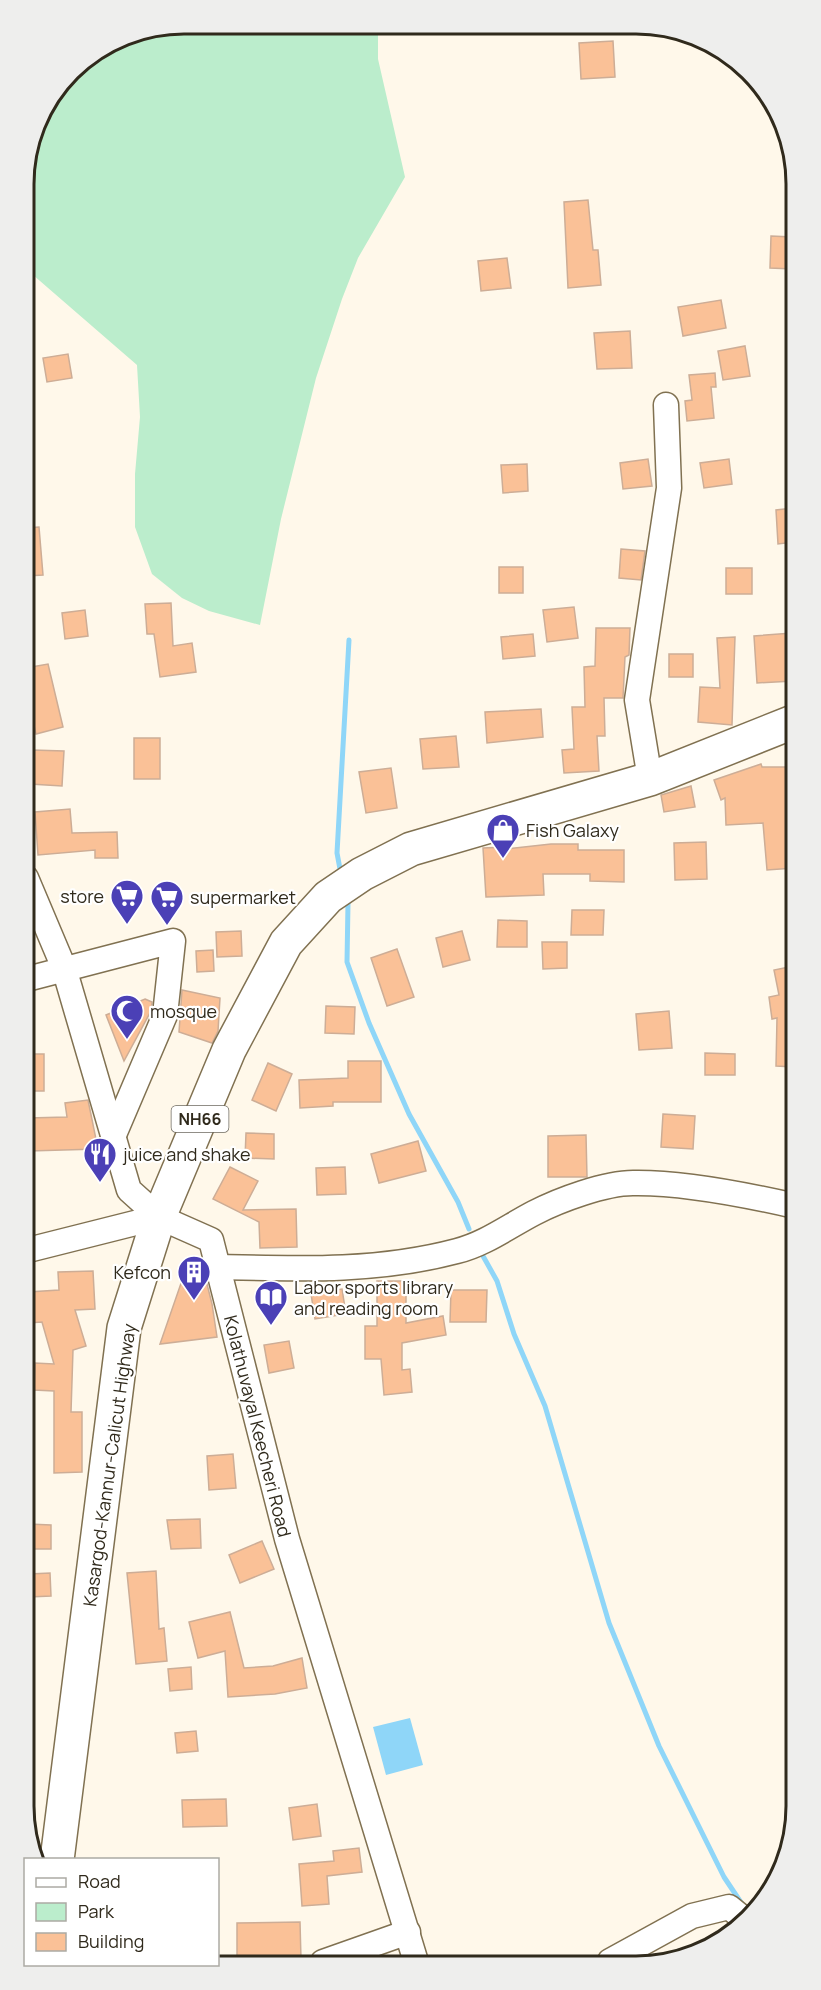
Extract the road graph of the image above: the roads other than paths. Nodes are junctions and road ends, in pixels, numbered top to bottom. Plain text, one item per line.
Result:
1 (666, 405) dead end
2 (786, 725) edge
3 (650, 779) junction
4 (35, 897) edge
5 (64, 969) junction
6 (35, 978) edge
7 (113, 1137) junction
8 (786, 1204) edge
9 (159, 1217) junction
10 (34, 1248) edge
11 (218, 1267) junction
12 (57, 1858) edge
13 (738, 1915) edge
14 (408, 1932) junction
15 (340, 1956) edge
16 (414, 1956) edge
17 (618, 1956) edge

1 - 3 street
2 - 3 highway, Kasargod-Kannur-Calicut Highway / NH66
3 - 9 highway, Kasargod-Kannur-Calicut Highway / NH66
4 - 5 street, Kolathuvayal Keecheri Road
5 - 6 street
5 - 7 street, Kolathuvayal Keecheri Road
5 - 7 street
7 - 9 street, Kolathuvayal Keecheri Road
8 - 11 street
9 - 10 street
9 - 11 street, Kolathuvayal Keecheri Road
9 - 12 highway, Kasargod-Kannur-Calicut Highway / NH66
11 - 14 street, Kolathuvayal Keecheri Road
13 - 17 street
14 - 15 street
14 - 16 street, Kolathuvayal Keecheri Road

